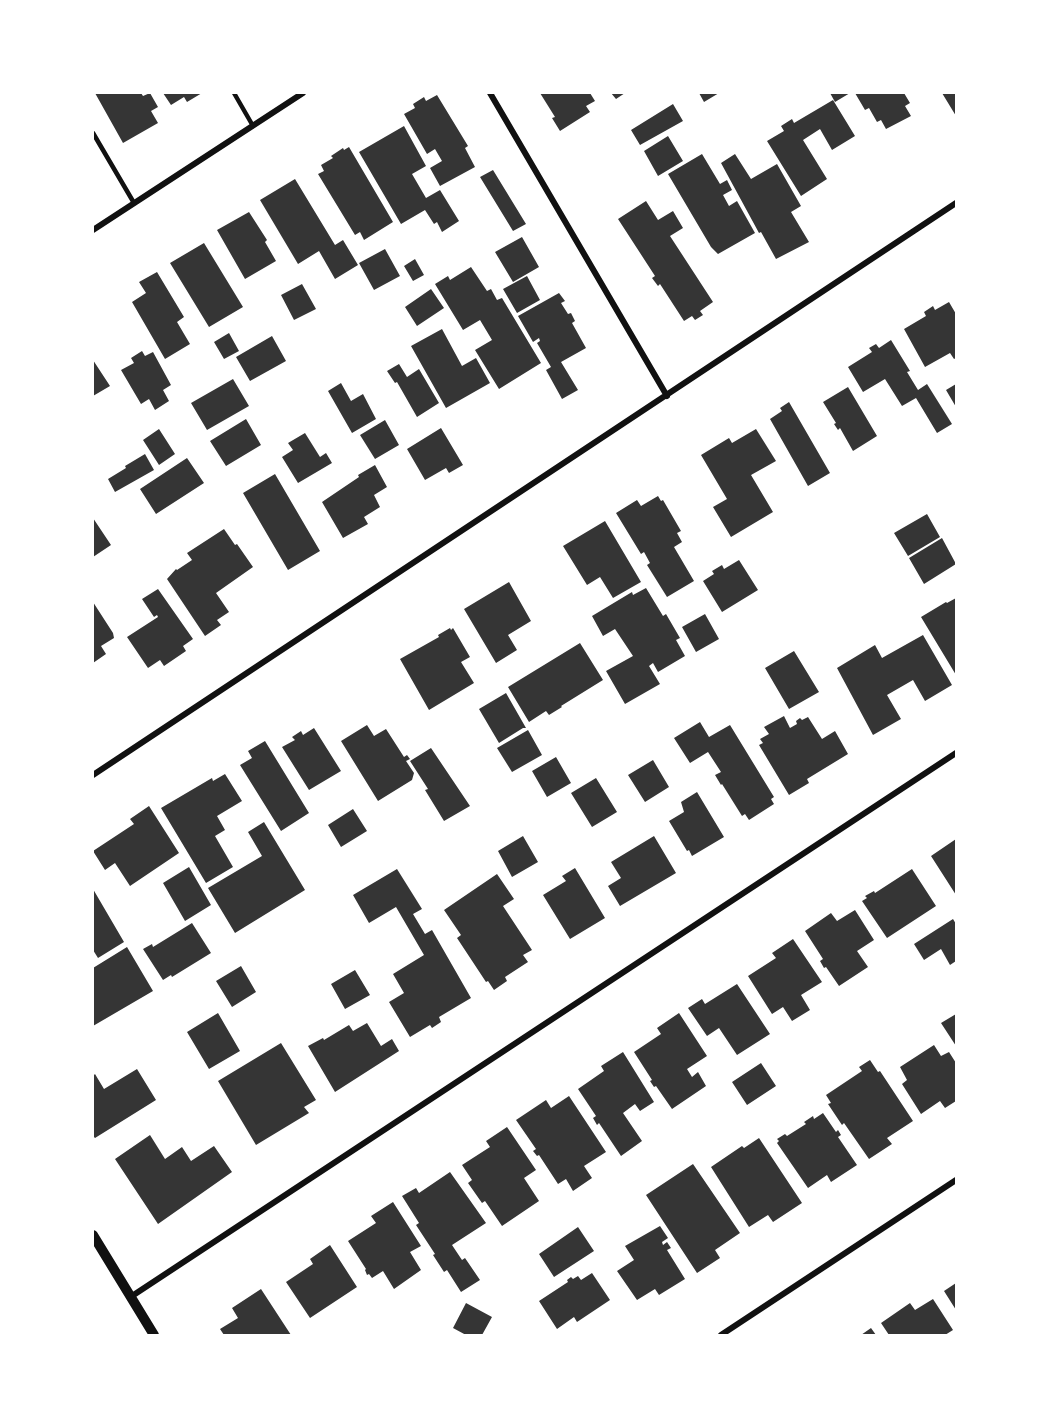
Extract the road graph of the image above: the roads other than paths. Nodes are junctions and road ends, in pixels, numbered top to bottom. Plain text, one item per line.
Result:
1 (234, 93) edge
2 (303, 93) edge
3 (490, 93) edge
4 (253, 126) junction
5 (93, 133) edge
6 (134, 203) junction
7 (956, 203) edge
8 (93, 230) edge
9 (667, 396) junction
10 (956, 753) edge
11 (93, 775) edge
12 (956, 1180) edge
13 (93, 1235) edge
14 (132, 1296) junction
15 (154, 1335) edge
16 (721, 1335) edge

1 - 4 lane
2 - 4 street
3 - 9 street
4 - 6 street
5 - 6 lane
6 - 8 street
7 - 9 street
9 - 11 street
10 - 14 street
12 - 16 street
13 - 14 street
14 - 15 street

